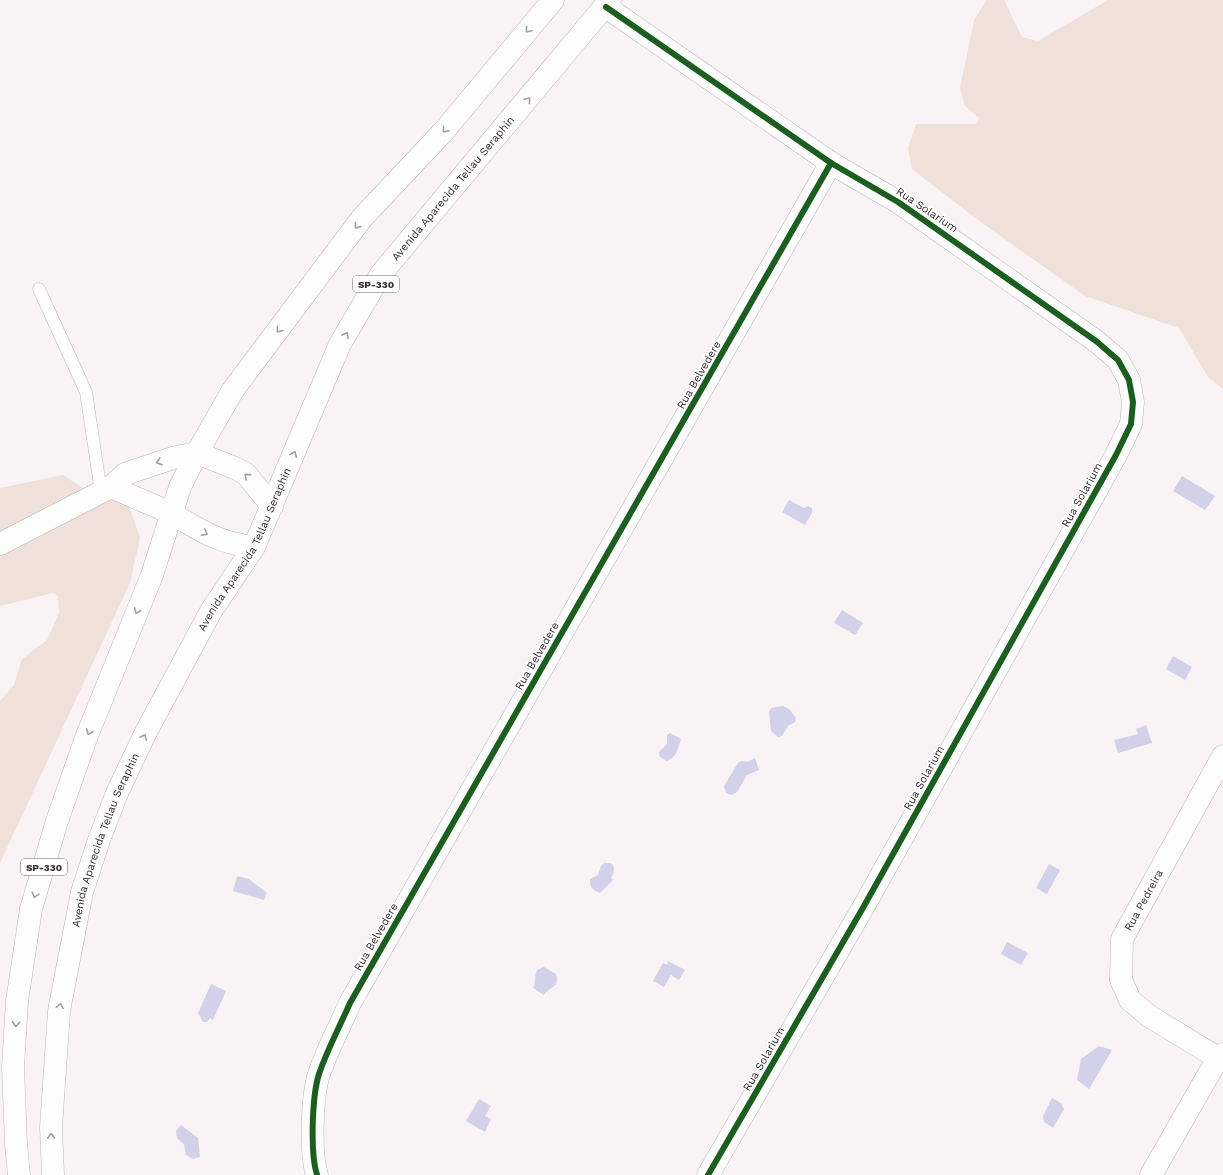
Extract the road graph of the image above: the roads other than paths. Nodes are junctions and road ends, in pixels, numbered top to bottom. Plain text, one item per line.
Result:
1 (553, 0) edge
2 (608, 3) edge
3 (831, 163) junction
4 (39, 289) dead end
5 (197, 453) junction
6 (106, 490) junction
7 (272, 506) junction
8 (171, 513) junction
9 (0, 544) edge
10 (254, 547) junction
11 (1223, 756) edge
12 (1221, 1056) edge
13 (19, 1175) edge
14 (53, 1175) edge
15 (317, 1175) edge
16 (708, 1175) edge
17 (1151, 1175) edge

1 -> 5 street, SP-330
2 - 3 street, Rua Solarium
7 -> 2 street, Avenida Aparecida Tellau Seraphin / SP-330
3 - 15 street, Rua Belvedere
3 - 16 street, Rua Solarium
4 - 6 lane
5 -> 6 street
7 -> 5 street
5 - 8 street, SP-330
6 - 8 street
6 - 9 street
7 - 10 street, Avenida Aparecida Tellau Seraphin / SP-330
8 -> 10 street
8 -> 13 street, SP-330
14 -> 10 street, Avenida Aparecida Tellau Seraphin / SP-330
11 - 12 street, Rua Pedreira
12 - 17 street

